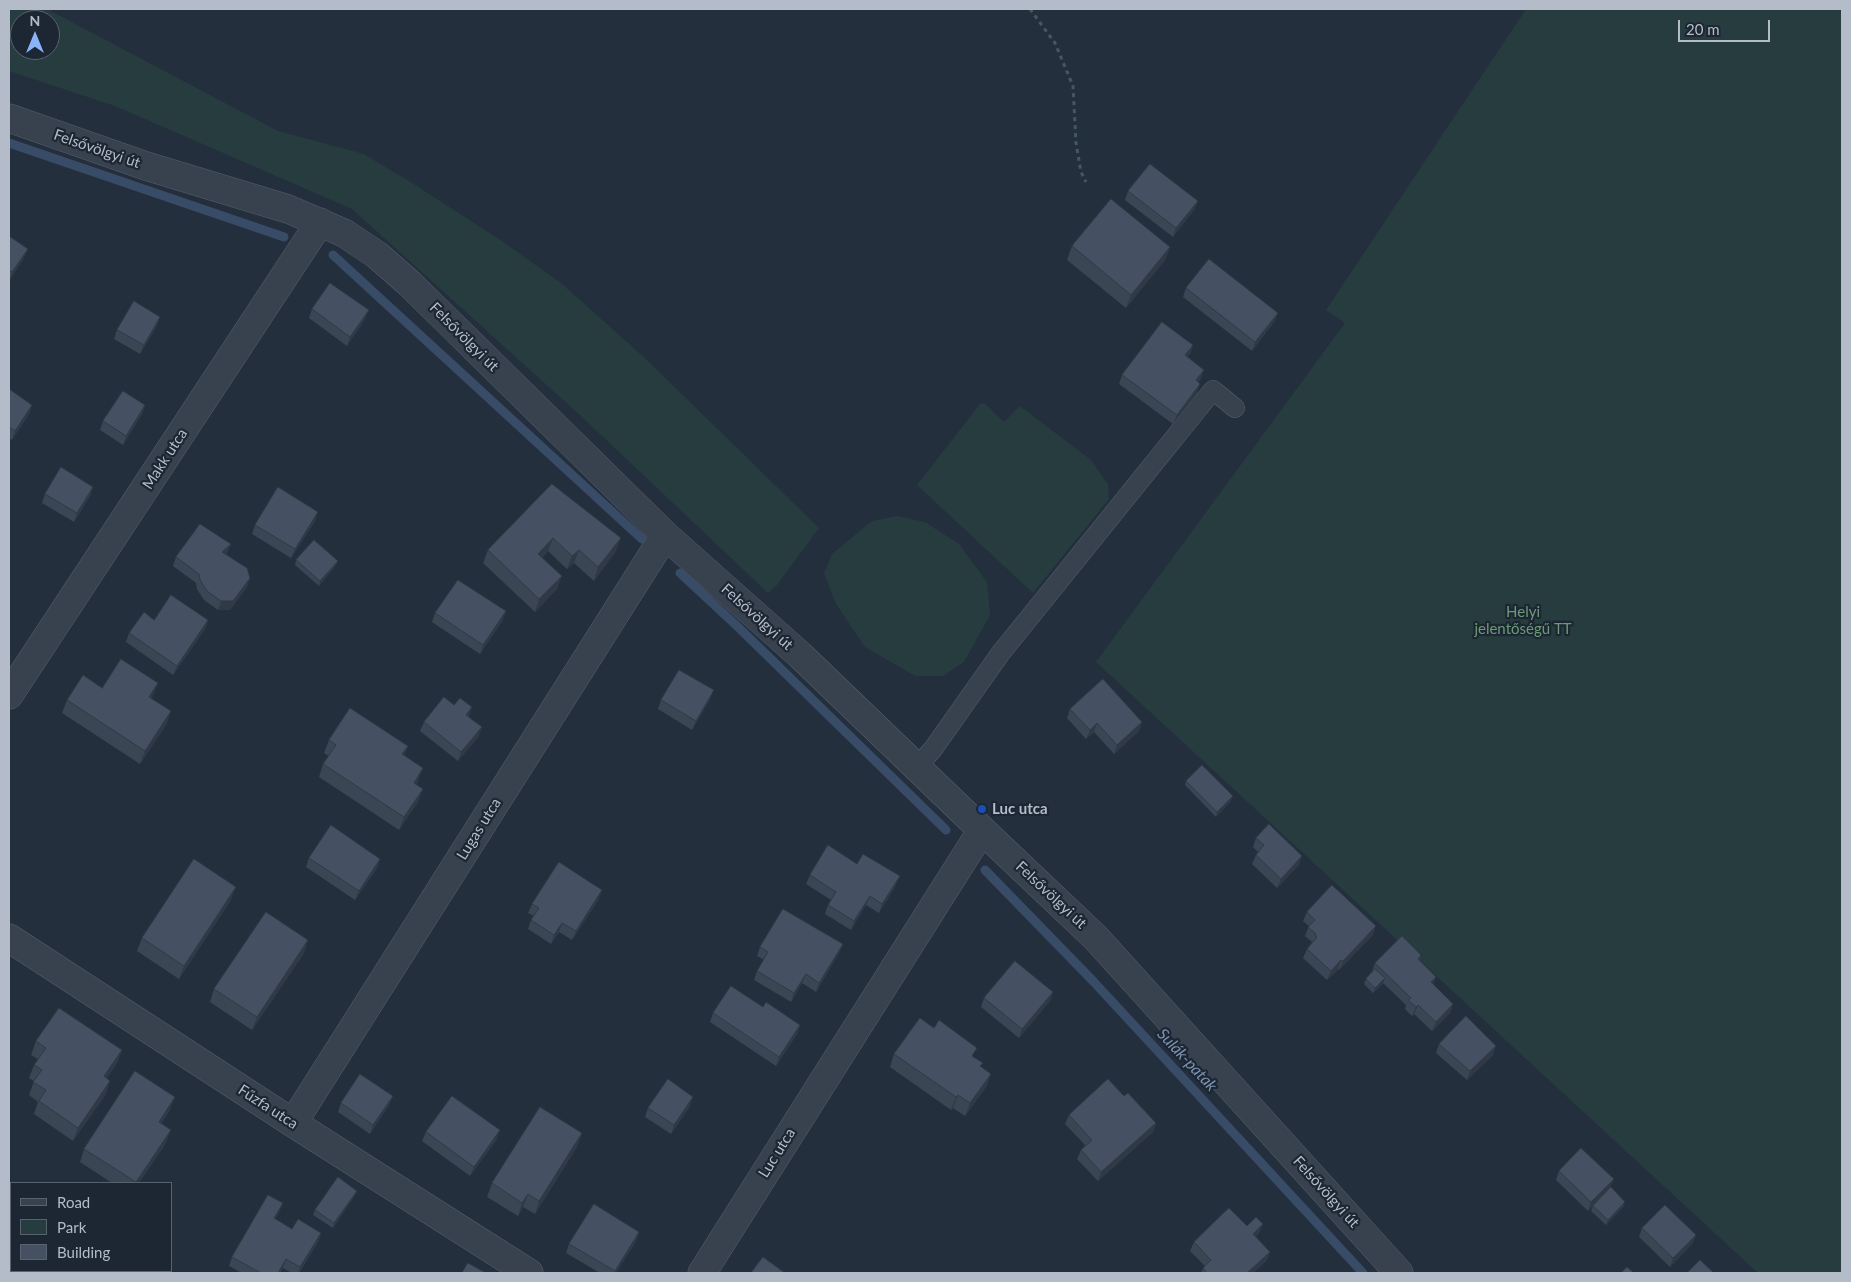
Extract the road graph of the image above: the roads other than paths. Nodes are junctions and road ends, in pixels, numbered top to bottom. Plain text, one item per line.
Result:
1 (9, 118) edge
2 (320, 222) junction
3 (1235, 408) dead end
4 (665, 535) junction
5 (9, 695) edge
6 (916, 768) junction
7 (982, 830) junction
8 (9, 938) edge
9 (292, 1122) junction
10 (529, 1273) edge
11 (702, 1273) edge
12 (1399, 1273) edge

1 - 2 street, Felsővölgyi út
2 - 4 street, Felsővölgyi út
2 - 5 street, Makk utca
3 - 6 lane
4 - 6 street, Felsővölgyi út
4 - 9 street, Lugas utca
6 - 7 street, Felsővölgyi út
7 - 11 street, Luc utca
7 - 12 street, Felsővölgyi út
8 - 9 street, Fűzfa utca
9 - 10 street, Fűzfa utca

